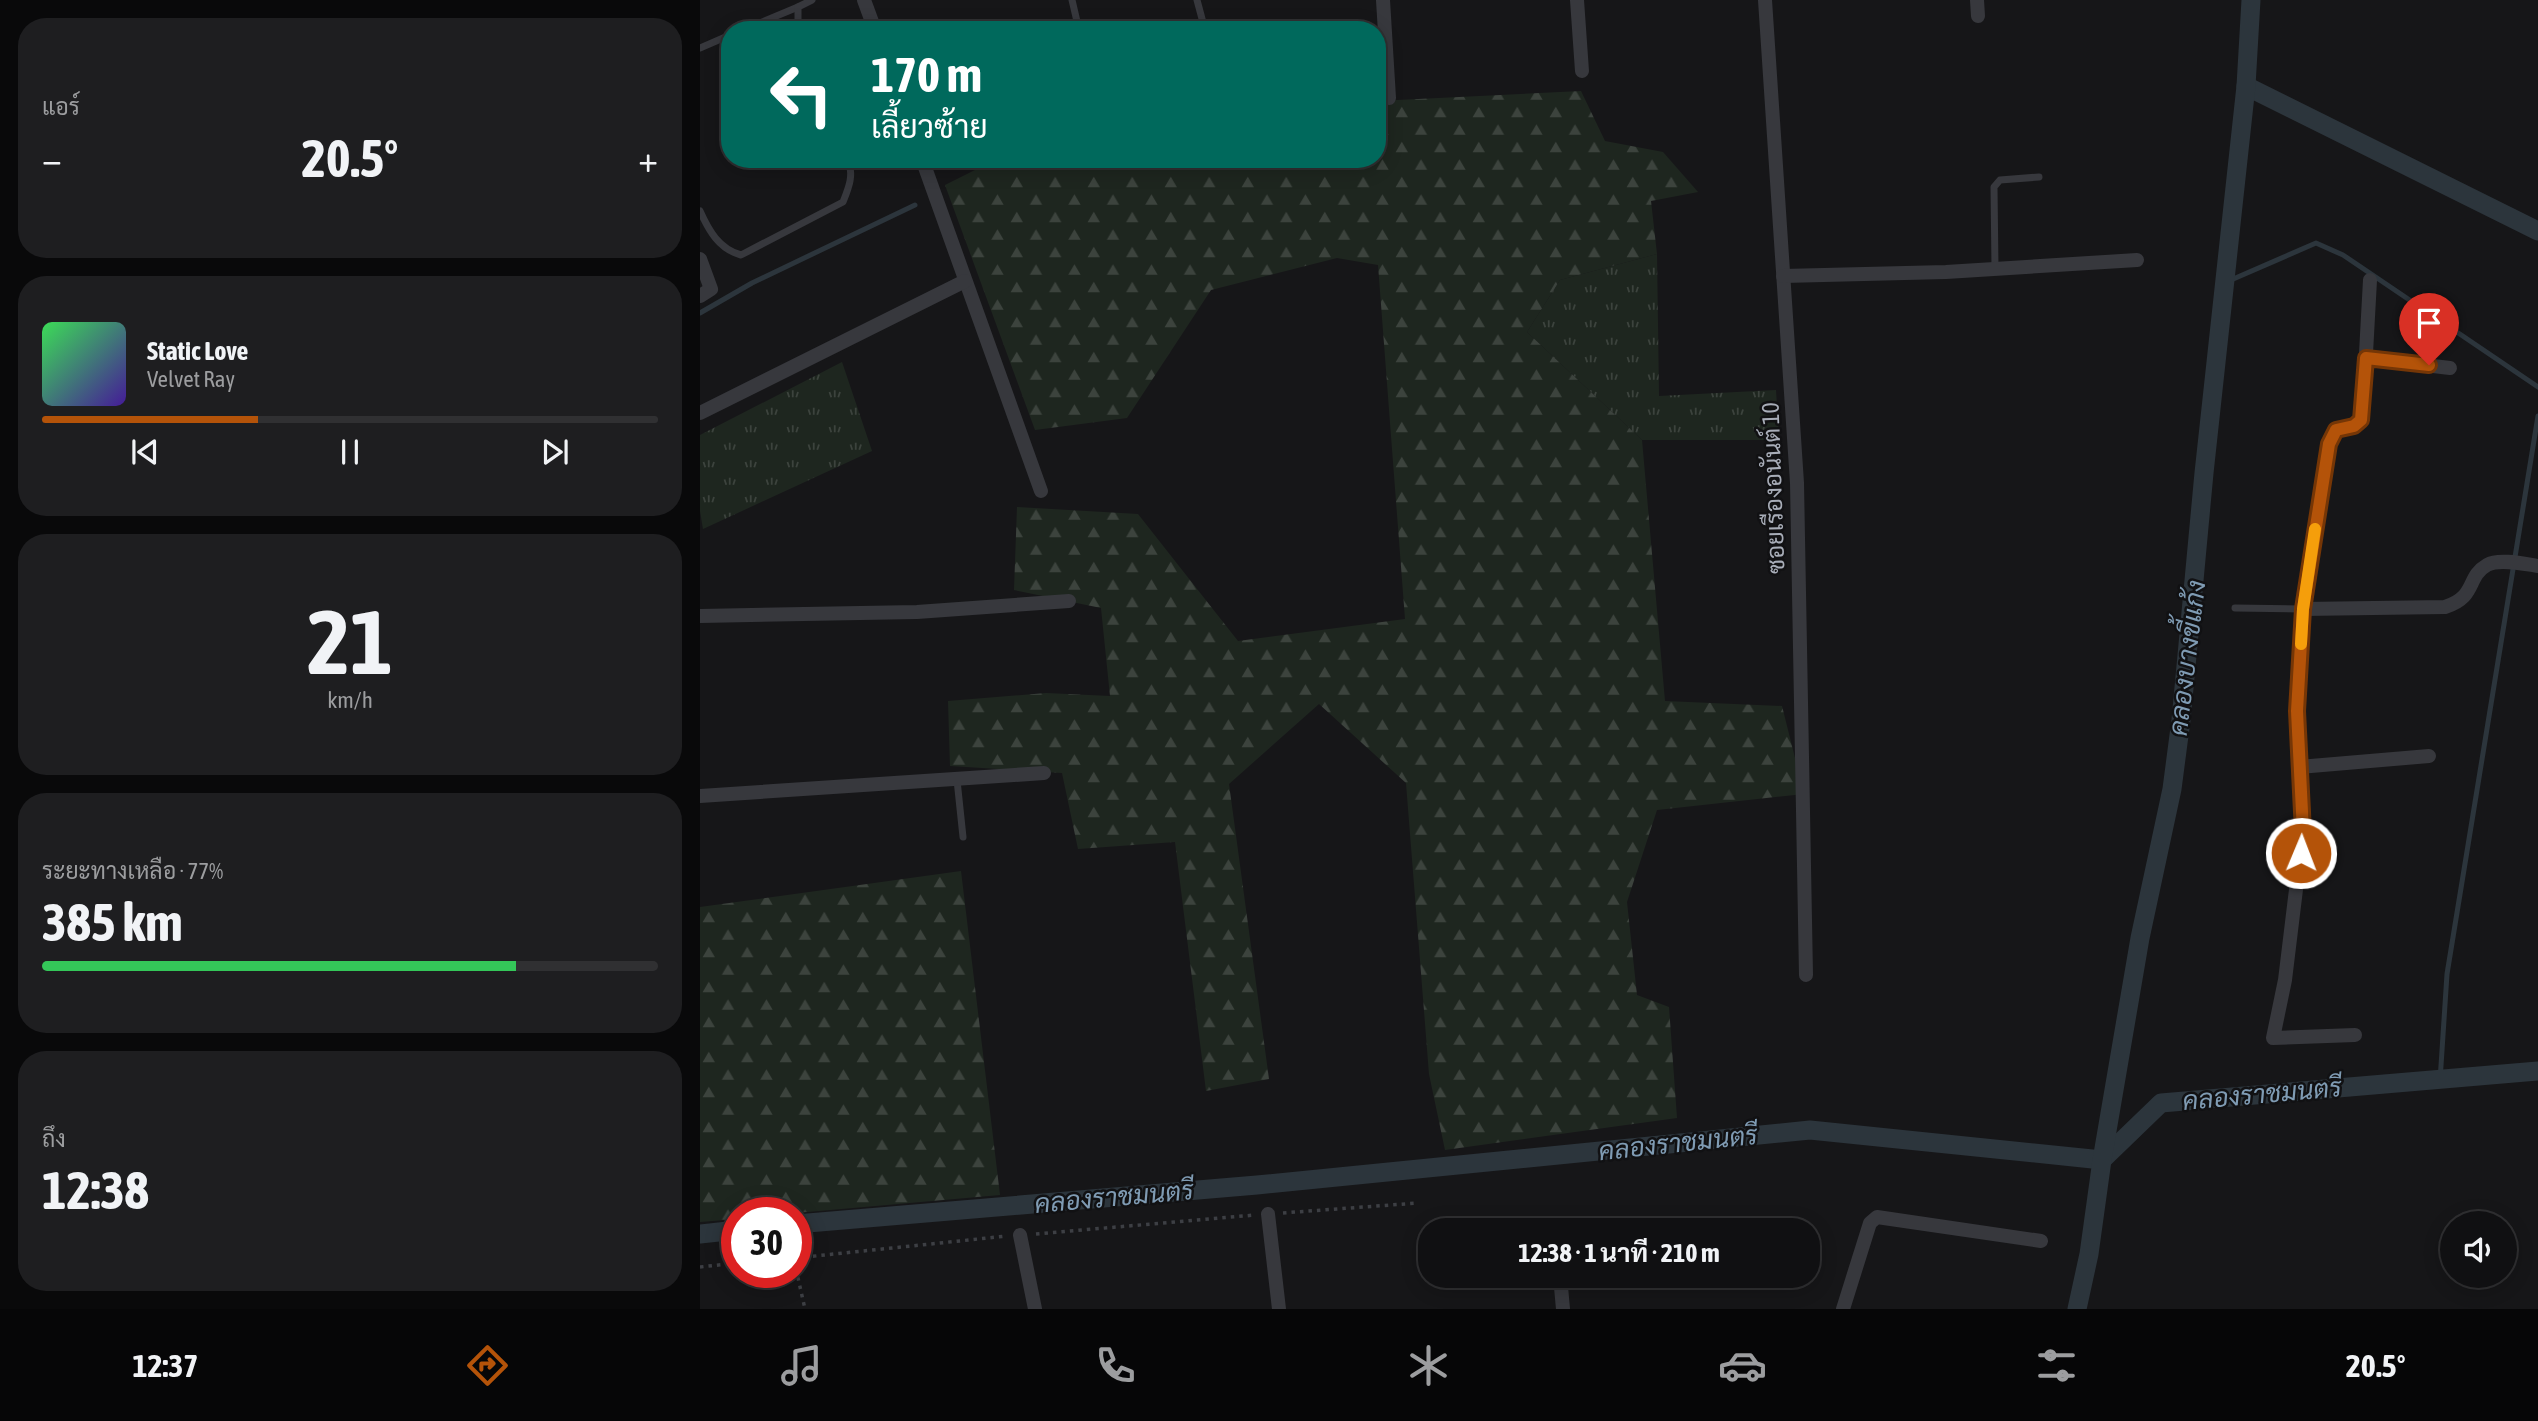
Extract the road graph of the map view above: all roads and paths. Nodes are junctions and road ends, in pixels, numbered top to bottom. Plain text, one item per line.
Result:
1 (812, 0) edge
2 (864, 0) edge
3 (1072, 0) edge
4 (1197, 0) edge
5 (1383, 0) edge
6 (1577, 0) edge
7 (1765, 0) edge
8 (1977, 0) edge
9 (798, 7) junction
10 (1978, 16) dead end
11 (765, 21) edge
12 (798, 21) edge
13 (872, 21) edge
14 (1077, 21) edge
15 (1203, 21) edge
16 (1384, 21) edge
17 (721, 39) edge
18 (700, 48) edge
19 (1386, 50) edge
20 (1583, 71) dead end
21 (1389, 99) dead end
22 (852, 168) edge
23 (925, 168) edge
24 (2039, 177) dead end
25 (700, 211) edge
26 (700, 259) edge
27 (2137, 260) dead end
28 (1995, 268) junction
29 (1783, 275) junction
30 (2370, 279) dead end
31 (965, 281) junction
32 (700, 296) edge
33 (2366, 358) junction
34 (2450, 368) dead end
35 (700, 413) edge
36 (1041, 491) dead end
37 (2538, 566) edge
38 (1069, 601) dead end
39 (2235, 608) dead end
40 (2303, 609) junction
41 (700, 616) edge
42 (2429, 756) dead end
43 (2299, 767) junction
44 (1044, 773) dead end
45 (957, 780) junction
46 (700, 796) edge
47 (963, 837) dead end
48 (1806, 975) dead end
49 (2355, 1035) dead end
50 (1417, 1203) dead end
51 (1268, 1214) junction
52 (1020, 1235) junction
53 (2041, 1241) dead end
54 (812, 1256) edge
55 (721, 1265) edge
56 (700, 1267) edge
57 (800, 1288) edge
58 (1561, 1288) edge
59 (805, 1309) edge
60 (1035, 1309) edge
61 (1279, 1309) edge
62 (1563, 1309) edge
63 (1843, 1309) edge

1 - 9 lane
2 - 13 street
3 - 14 lane
4 - 15 lane
5 - 16 street
6 - 20 street
7 - 29 street, ซอยเรืองอนันต์ 10
8 - 10 street
9 - 11 lane
9 - 12 lane
17 - 18 lane
19 - 21 street
22 - 25 lane
23 - 31 street
24 - 28 lane
26 - 32 street
27 - 28 street
28 - 29 street
29 - 48 street, ซอยเรืองอนันต์ 10
30 - 33 street
31 - 35 street
31 - 36 street
33 - 34 street
33 - 40 street
37 - 40 street
38 - 41 street
39 - 40 lane
40 - 43 street
42 - 43 street
43 - 49 street
44 - 45 street
45 - 46 street
45 - 47 lane
50 - 51 path
51 - 52 path
51 - 61 street
52 - 54 path
52 - 60 street
53 - 63 street
55 - 56 path
57 - 59 path
58 - 62 street

